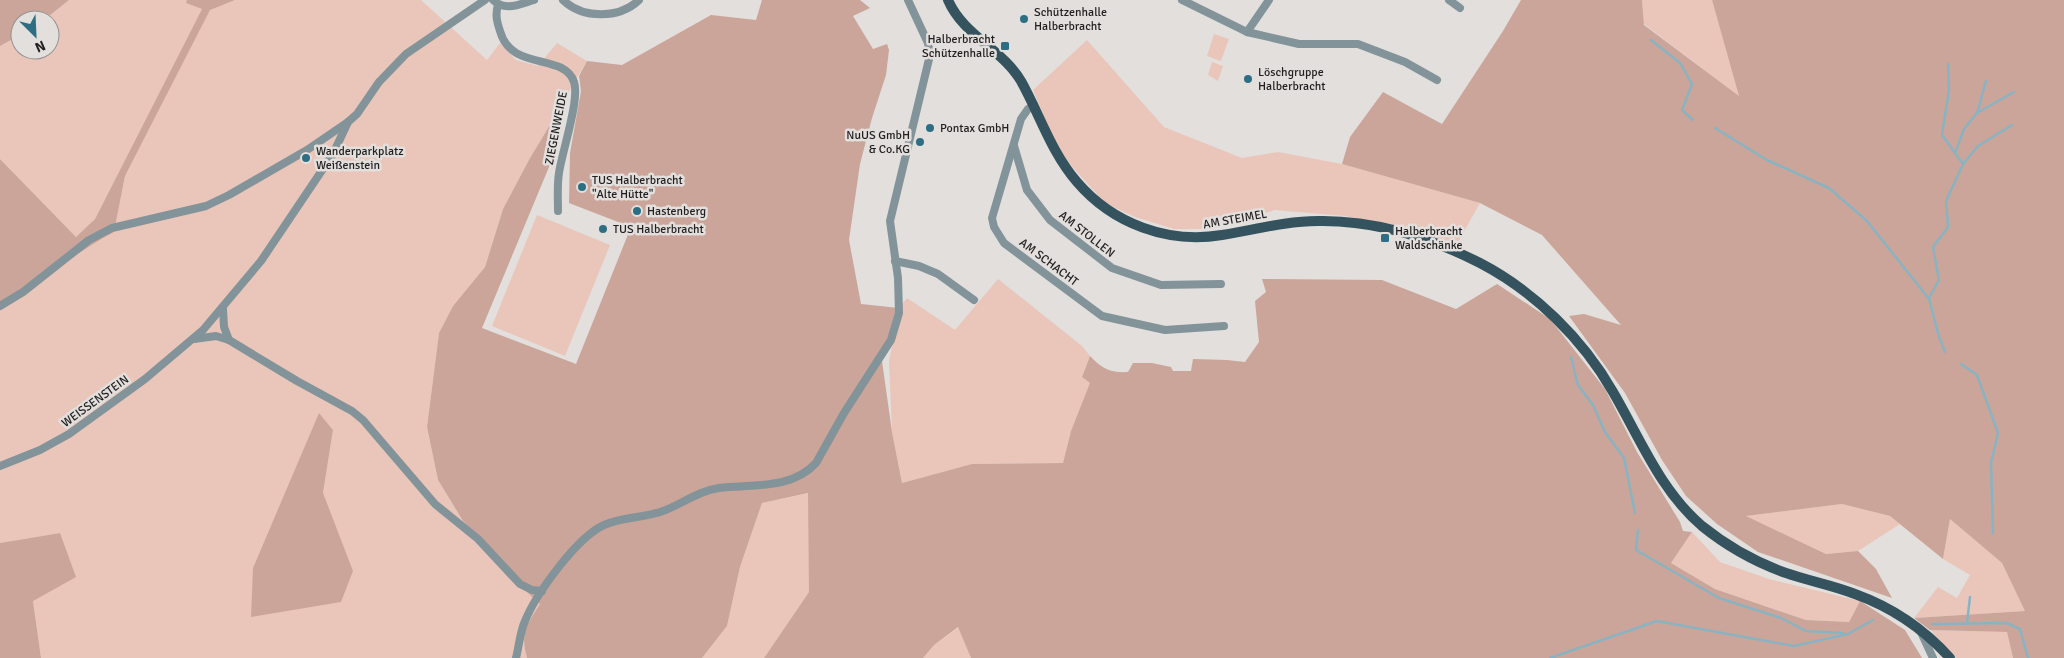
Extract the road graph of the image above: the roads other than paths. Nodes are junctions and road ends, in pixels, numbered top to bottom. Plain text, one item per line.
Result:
1 (485, 0) edge
2 (534, 0) edge
3 (563, 0) edge
4 (639, 0) edge
5 (908, 0) edge
6 (948, 0) edge
7 (1269, 0) edge
8 (1449, 0) edge
9 (1188, 1) edge
10 (496, 3) edge
11 (1460, 8) dead end
12 (1247, 32) junction
13 (1437, 80) dead end
14 (1034, 106) junction
15 (348, 122) junction
16 (1014, 146) junction
17 (558, 211) dead end
18 (896, 261) junction
19 (1221, 284) dead end
20 (974, 300) dead end
21 (0, 306) edge
22 (223, 309) junction
23 (1224, 326) dead end
24 (194, 339) junction
25 (229, 340) junction
26 (0, 466) edge
27 (542, 591) junction
28 (1920, 630) junction
29 (516, 658) edge
30 (1933, 658) edge
31 (1950, 658) edge

1 - 15 street
2 - 10 street
3 - 4 street
5 - 18 street
6 - 14 main road, AM STEIMEL
7 - 12 street
8 - 11 street
9 - 12 street
10 - 17 street, ZIEGENWEIDE
12 - 13 street
14 - 16 street, AM SCHACHT
14 - 28 main road, AM STEIMEL
15 - 21 street
15 - 22 street, WEISSENSTEIN
16 - 19 street, AM STOLLEN
16 - 23 street, AM SCHACHT
18 - 20 street
18 - 27 street
22 - 24 street, WEISSENSTEIN
22 - 25 street
24 - 25 street
24 - 26 street, WEISSENSTEIN
25 - 27 street
27 - 29 street
28 - 30 street
28 - 31 main road, AM STEIMEL

